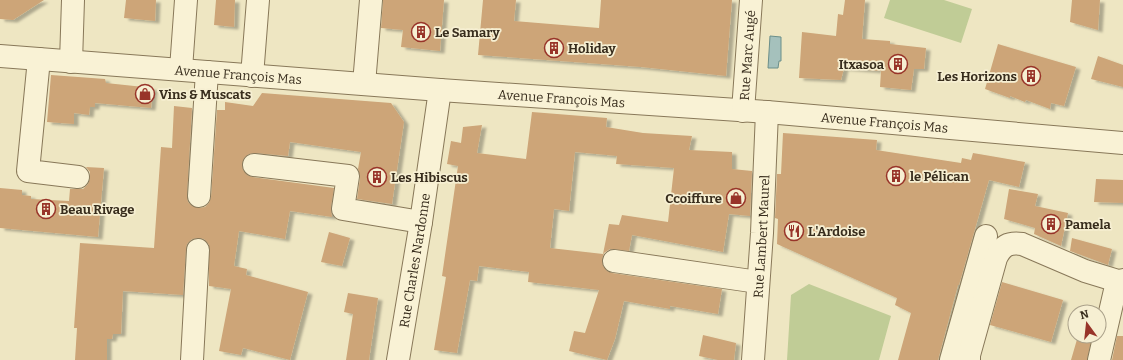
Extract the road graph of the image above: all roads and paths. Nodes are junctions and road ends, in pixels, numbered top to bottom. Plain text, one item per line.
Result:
1 (73, 0) edge
2 (186, 0) edge
3 (258, 0) edge
4 (371, 0) edge
5 (752, 0) edge
6 (0, 56) edge
7 (39, 59) junction
8 (71, 62) junction
9 (182, 69) junction
10 (207, 72) junction
11 (252, 76) junction
12 (364, 84) junction
13 (440, 90) junction
14 (743, 111) junction
15 (767, 112) junction
16 (1123, 143) edge
17 (254, 164) dead end
18 (78, 177) dead end
19 (199, 196) dead end
20 (421, 222) junction
21 (986, 236) dead end
22 (198, 250) dead end
23 (614, 261) dead end
24 (1122, 281) edge
25 (758, 282) junction
26 (192, 360) edge
27 (398, 360) edge
28 (753, 360) edge
29 (951, 360) edge
30 (969, 360) edge
31 (1099, 360) edge

1 - 8 street
2 - 9 street
3 - 11 street
4 - 12 street
5 - 14 street, Rue Marc Augé
6 - 7 street, Avenue François Mas
7 - 8 street, Avenue François Mas
7 - 18 street
8 - 9 street, Avenue François Mas
9 - 10 street, Avenue François Mas
10 - 11 street, Avenue François Mas
10 - 19 street
11 - 12 street, Avenue François Mas
12 - 13 street, Avenue François Mas
13 - 14 street, Avenue François Mas
13 - 20 street, Rue Charles Nardonne
14 - 15 street, Avenue François Mas
15 - 16 street, Avenue François Mas
15 - 25 street, Rue Lambert Maurel
17 - 20 street
20 - 27 street, Rue Charles Nardonne
21 - 29 street
22 - 26 street
23 - 25 street
24 - 30 street
24 - 31 street
25 - 28 street, Rue Lambert Maurel

